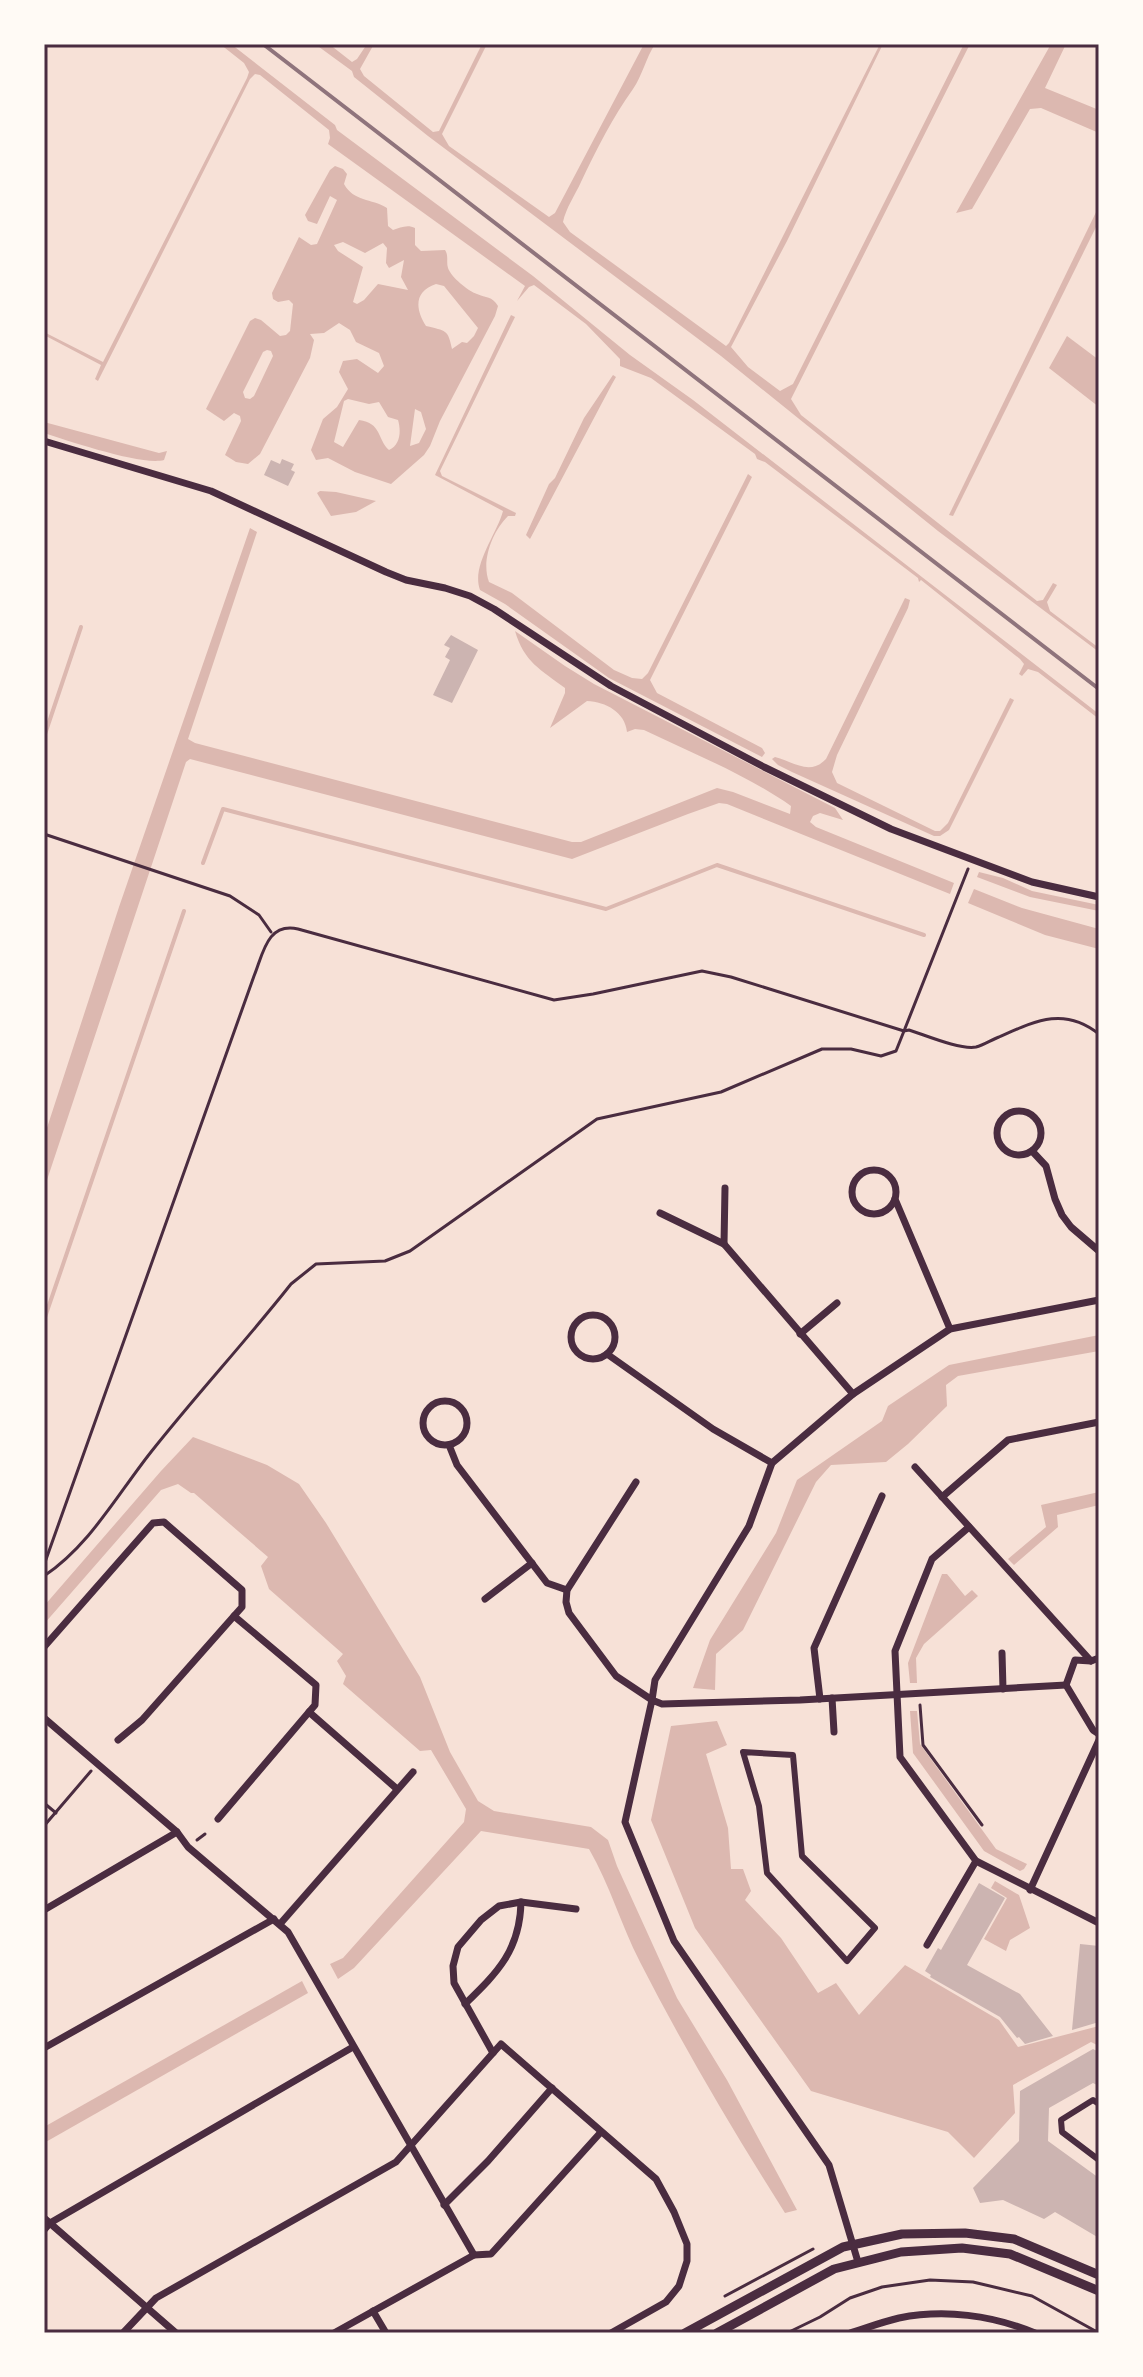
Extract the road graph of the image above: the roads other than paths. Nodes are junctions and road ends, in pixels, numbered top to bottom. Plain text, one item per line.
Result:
1 (44, 441) edge
2 (1099, 897) edge
3 (1032, 1151) junction
4 (725, 1188) dead end
5 (895, 1199) junction
6 (660, 1213) dead end
7 (724, 1244) junction
8 (1099, 1251) edge
9 (1099, 1300) edge
10 (837, 1303) dead end
11 (950, 1329) junction
12 (800, 1334) junction
13 (607, 1354) junction
14 (853, 1394) junction
15 (1099, 1422) edge
16 (449, 1445) junction
17 (772, 1463) junction
18 (915, 1467) dead end
19 (636, 1482) dead end
20 (882, 1496) dead end
21 (942, 1497) junction
22 (969, 1527) junction
23 (532, 1563) junction
24 (567, 1590) junction
25 (485, 1599) dead end
26 (234, 1616) junction
27 (44, 1647) edge
28 (1002, 1653) dead end
29 (1095, 1660) edge
30 (1066, 1685) junction
31 (1003, 1689) junction
32 (896, 1695) junction
33 (832, 1698) junction
34 (820, 1699) junction
35 (652, 1700) junction
36 (309, 1712) junction
37 (44, 1718) edge
38 (834, 1732) dead end
39 (1099, 1737) edge
40 (118, 1740) dead end
41 (413, 1772) dead end
42 (397, 1789) junction
43 (218, 1819) dead end
44 (177, 1832) junction
45 (976, 1861) junction
46 (1030, 1890) junction
47 (521, 1902) junction
48 (576, 1909) dead end
49 (44, 1910) edge
50 (277, 1922) junction
51 (1099, 1923) edge
52 (927, 1945) dead end
53 (847, 1961) joint
54 (465, 2004) junction
55 (353, 2047) junction
56 (44, 2048) edge
57 (493, 2053) junction
58 (552, 2088) junction
59 (1099, 2104) edge
60 (601, 2132) junction
61 (410, 2147) junction
62 (1099, 2160) edge
63 (444, 2205) junction
64 (46, 2224) edge
65 (853, 2245) junction
66 (474, 2255) junction
67 (858, 2262) junction
68 (1099, 2275) edge
69 (1099, 2291) edge
70 (146, 2307) junction
71 (373, 2311) junction
72 (123, 2333) edge
73 (176, 2333) edge
74 (334, 2333) edge
75 (386, 2333) edge
76 (611, 2333) edge
77 (685, 2333) edge
78 (717, 2333) edge
79 (850, 2333) edge
80 (1035, 2333) edge

1 - 2 street
3 - 3 street
3 - 8 street
4 - 7 street
5 - 5 street
5 - 11 street
6 - 7 street
7 - 12 street
9 - 11 street
10 - 12 street
11 - 14 street
12 - 14 street
13 - 13 street
13 - 17 street
14 - 17 street
15 - 21 street
16 - 16 street
16 - 23 street
17 - 35 street
18 - 21 street
19 - 24 street
20 - 34 street
21 - 22 street
22 - 29 street
22 - 32 street
23 - 24 street
23 - 25 street
24 - 35 street
26 - 27 street
26 - 36 street
26 - 40 street
28 - 31 street
29 - 30 street
30 - 31 street
30 - 39 street
31 - 32 street
32 - 33 street
32 - 45 street
33 - 34 street
33 - 38 street
34 - 35 street
35 - 65 street
36 - 42 street
36 - 43 street
37 - 44 street
39 - 46 street
41 - 42 street
42 - 50 street
44 - 49 street
44 - 50 street
45 - 46 street
45 - 52 street
46 - 51 street
47 - 48 street
47 - 54 street
47 - 54 street
50 - 55 street
50 - 56 street
53 - 53 street
54 - 57 street
55 - 61 street
55 - 64 street
57 - 58 street
57 - 61 street
58 - 60 street
58 - 63 street
59 - 62 street
60 - 66 street
60 - 76 street
61 - 63 street
61 - 70 street
63 - 66 street
64 - 70 street
65 - 67 street
65 - 68 street
65 - 77 street
66 - 71 street
67 - 69 street
67 - 78 street
70 - 72 street
70 - 73 street
71 - 74 street
71 - 75 street
79 - 80 street

